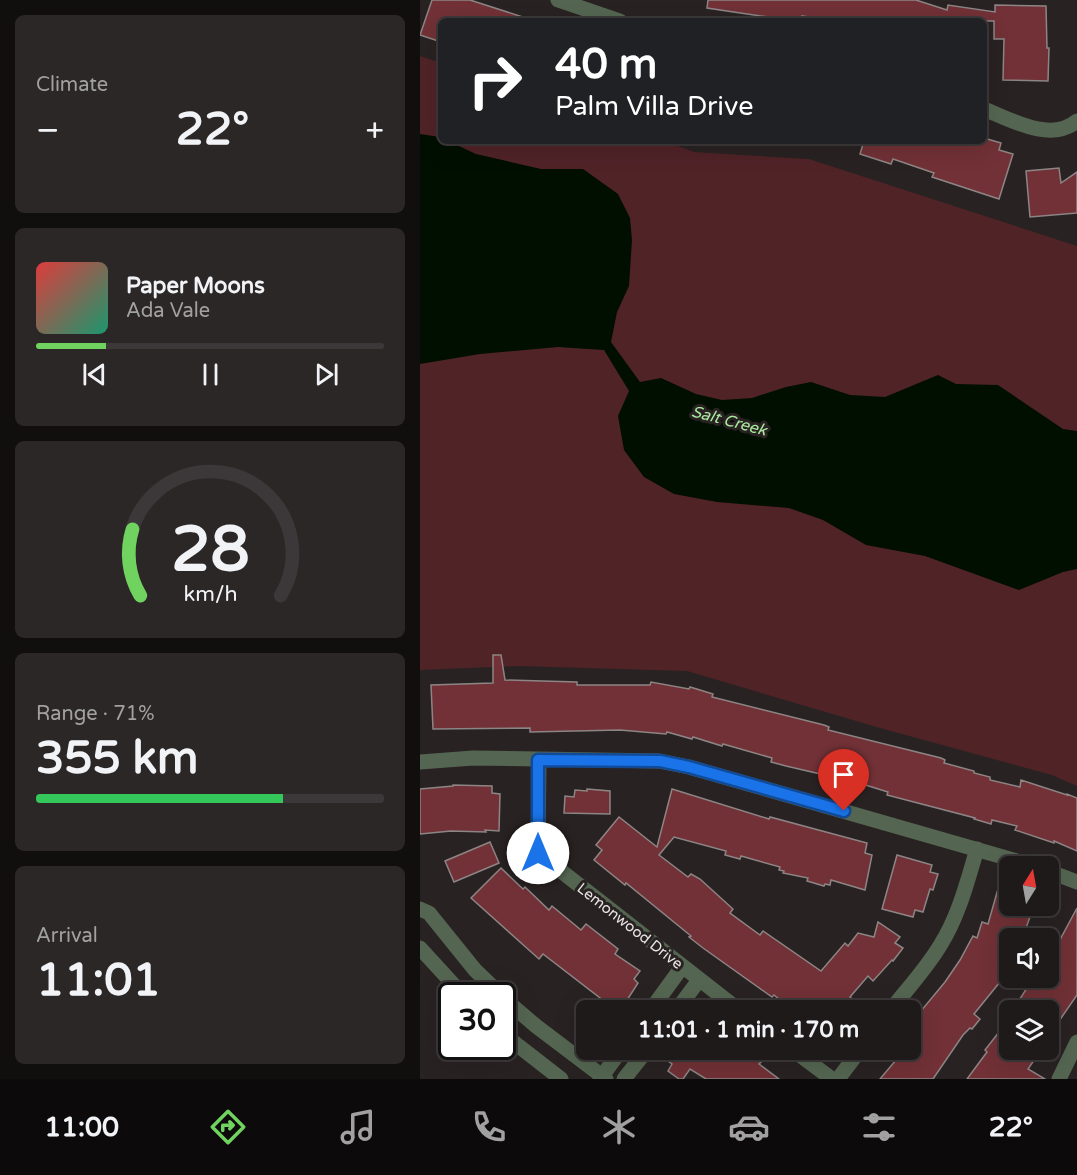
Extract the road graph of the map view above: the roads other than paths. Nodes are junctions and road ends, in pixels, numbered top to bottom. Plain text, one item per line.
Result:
1 (558, 0) edge
2 (611, 18) edge
3 (987, 110) edge
4 (1077, 121) edge
5 (538, 760) junction
6 (420, 762) edge
7 (977, 849) junction
8 (1001, 856) edge
9 (1059, 875) edge
10 (1077, 882) edge
11 (420, 909) edge
12 (420, 948) edge
13 (682, 967) junction
14 (699, 980) junction
15 (451, 982) edge
16 (488, 982) edge
17 (658, 1000) edge
18 (684, 1000) edge
19 (726, 1000) edge
20 (899, 1000) edge
21 (516, 1008) edge
22 (1077, 1042) edge
23 (516, 1044) edge
24 (614, 1060) edge
25 (639, 1060) edge
26 (806, 1060) edge
27 (852, 1060) edge
28 (602, 1078) edge
29 (561, 1079) edge
30 (624, 1079) edge
31 (832, 1079) edge
32 (838, 1079) edge
33 (1059, 1079) edge

1 - 2 street
3 - 4 street
5 - 6 street
5 - 7 street
5 - 13 street, Lemonwood Drive
7 - 8 street
7 - 20 street
9 - 10 street
11 - 16 street
12 - 15 street
13 - 14 street, Lemonwood Drive
13 - 17 street
14 - 18 street
14 - 19 street, Lemonwood Drive
21 - 28 street
22 - 33 street
23 - 29 street
24 - 28 street
25 - 30 street
26 - 31 street
27 - 32 street

